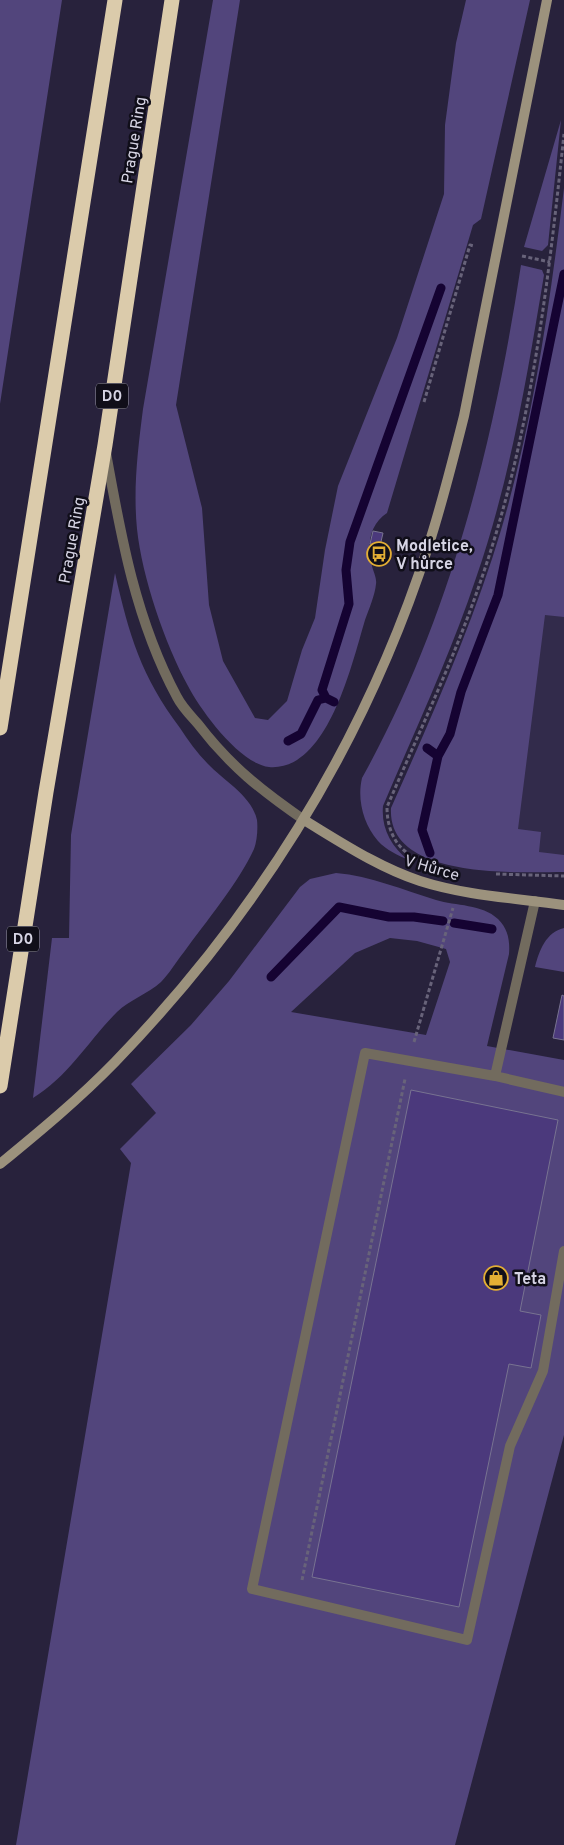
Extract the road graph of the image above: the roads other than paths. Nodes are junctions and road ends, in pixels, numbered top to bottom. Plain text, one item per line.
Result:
1 (114, 0) edge
2 (172, 0) edge
3 (547, 0) edge
4 (105, 445) junction
5 (0, 728) edge
6 (304, 820) junction
7 (535, 901) junction
8 (564, 905) edge
9 (495, 1076) junction
10 (0, 1086) edge
11 (564, 1092) edge
12 (0, 1164) edge
13 (564, 1251) edge

1 - 5 highway
2 - 4 highway, Prague Ring / D0
3 - 6 main road
4 - 6 lane
4 - 10 highway, Prague Ring / D0
6 - 7 main road, V Hůrce
6 - 12 main road
7 - 8 main road, V Hůrce
7 - 9 lane
9 - 11 lane
9 - 13 lane

